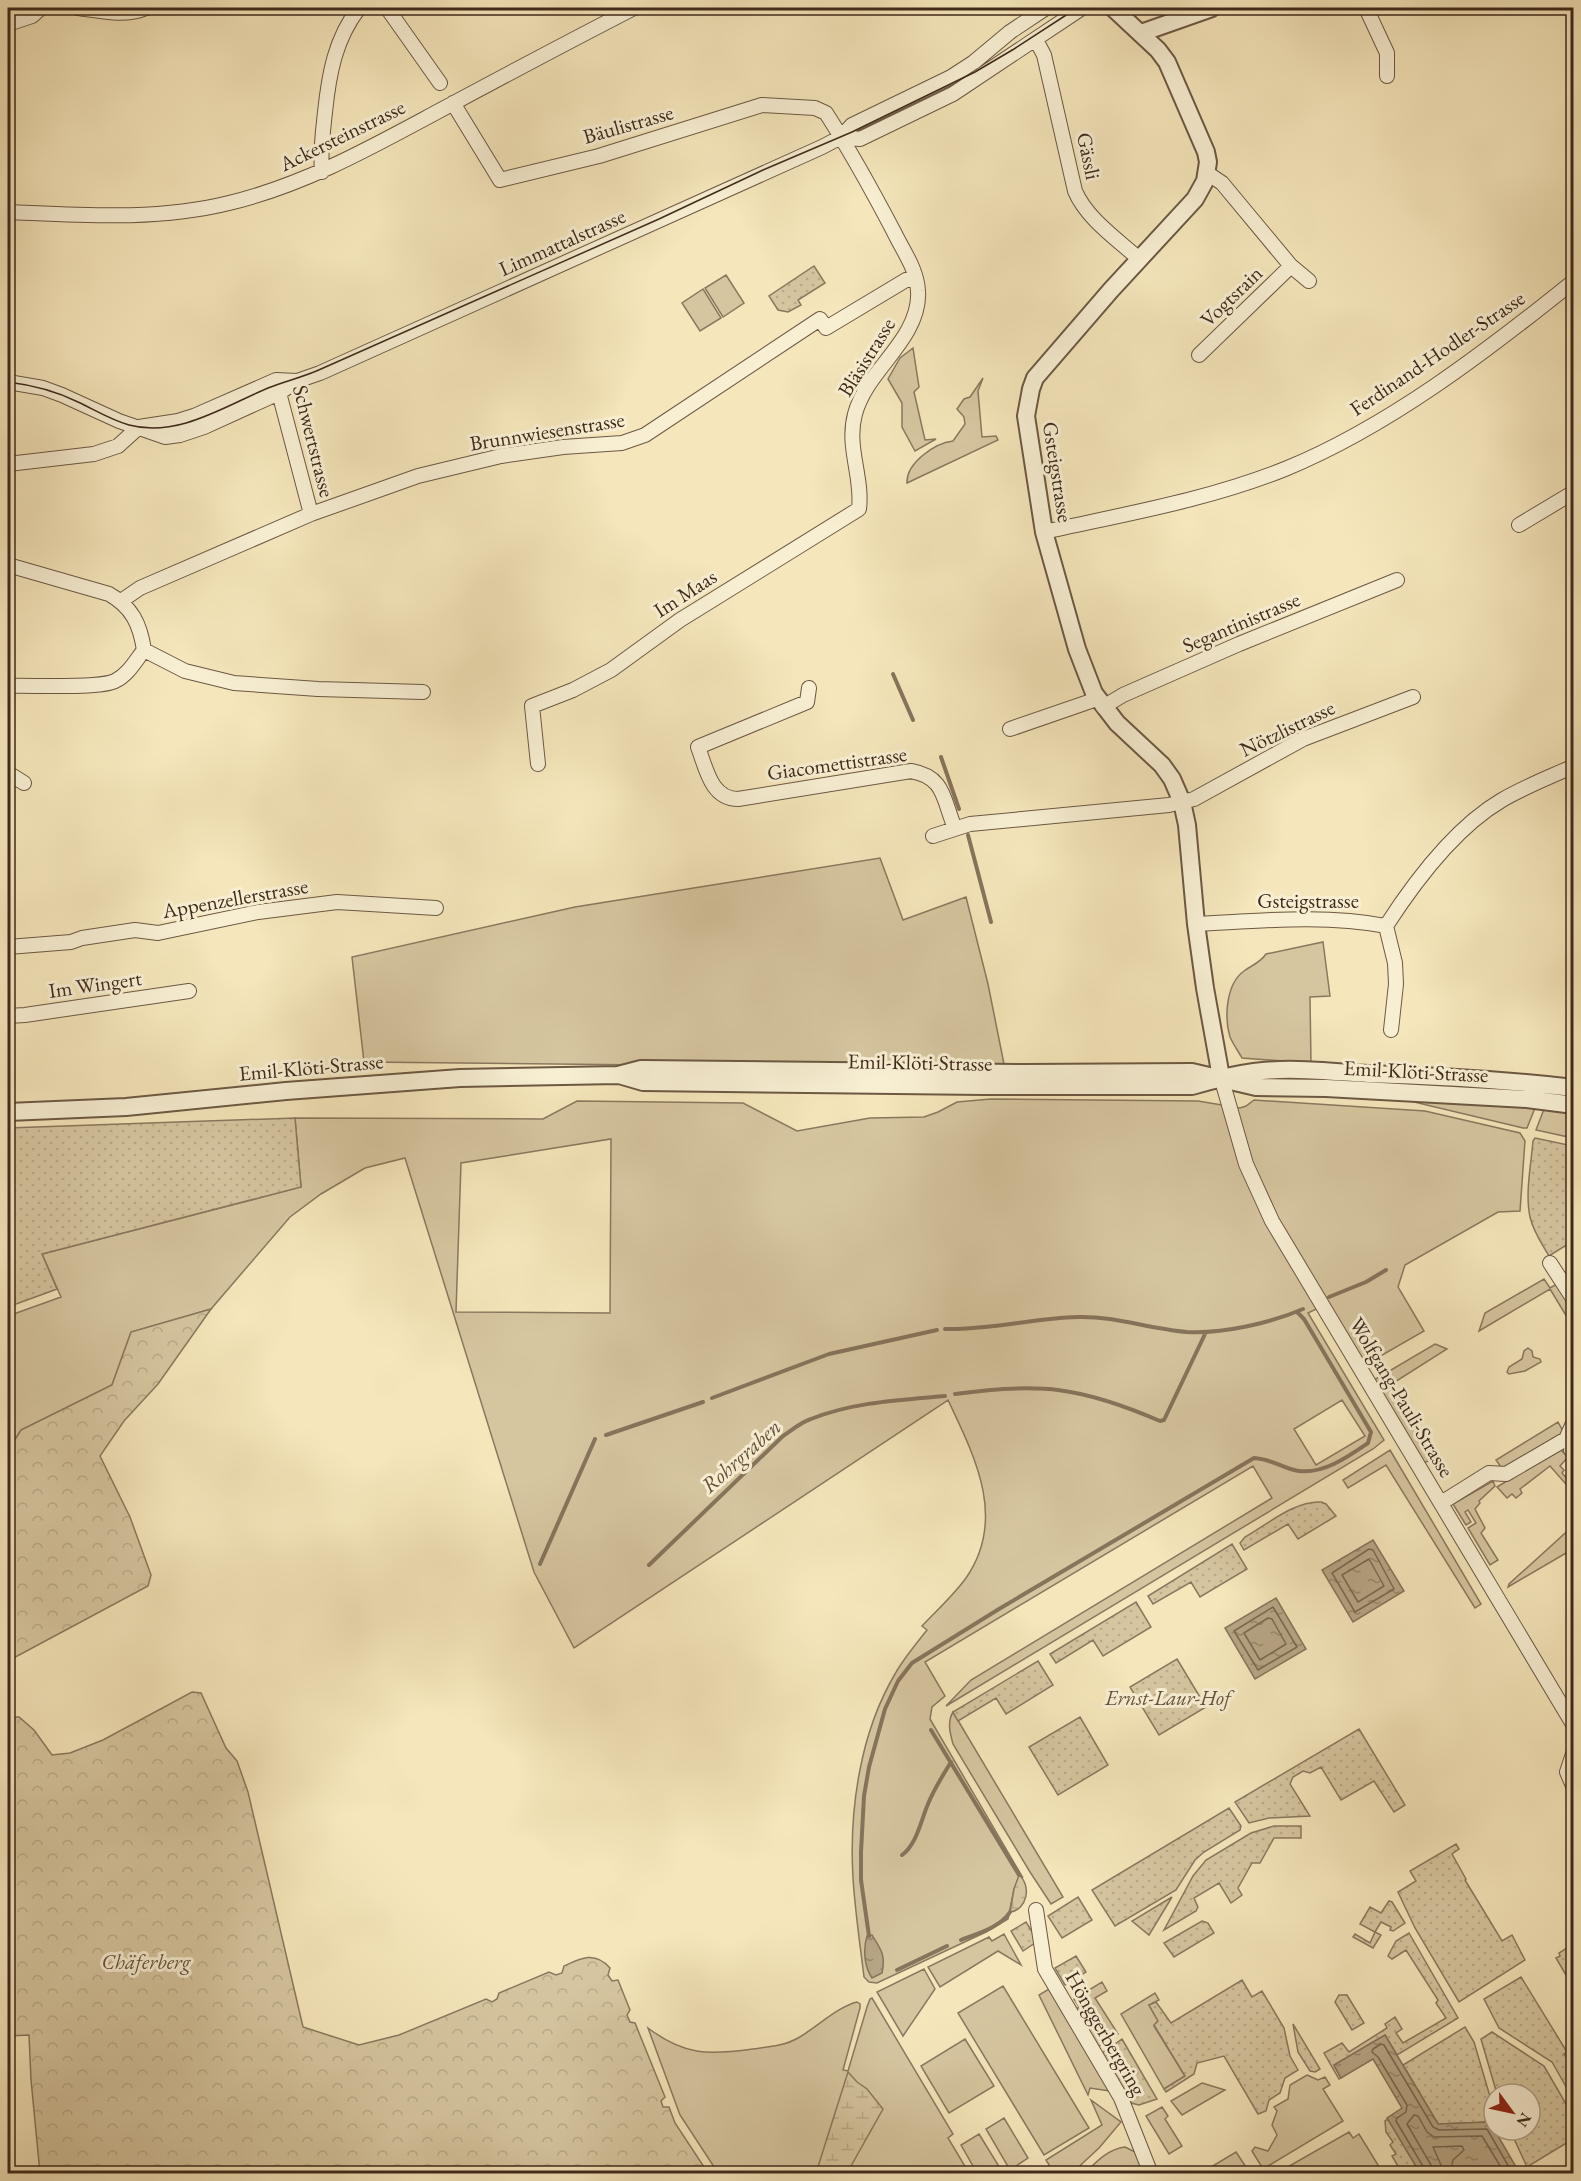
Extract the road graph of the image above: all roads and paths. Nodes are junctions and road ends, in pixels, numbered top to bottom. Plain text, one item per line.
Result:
1 (41, 8) edge
2 (78, 8) edge
3 (146, 8) edge
4 (359, 8) edge
5 (387, 8) edge
6 (634, 8) edge
7 (1046, 8) edge
8 (1082, 8) edge
9 (1113, 8) edge
10 (1212, 8) edge
11 (1366, 8) edge
12 (8, 24) edge
13 (1141, 33) junction
14 (1036, 40) junction
15 (974, 62) junction
16 (980, 76) junction
17 (1387, 76) dead end
18 (440, 83) dead end
19 (453, 103) junction
20 (841, 137) junction
21 (322, 172) junction
22 (1207, 173) junction
23 (8, 212) edge
24 (1139, 259) junction
25 (1291, 266) junction
26 (916, 279) junction
27 (1309, 281) dead end
28 (1574, 281) edge
29 (1199, 355) dead end
30 (8, 382) edge
31 (278, 386) junction
32 (139, 428) junction
33 (8, 464) edge
34 (1574, 492) edge
35 (859, 509) joint
36 (311, 514) junction
37 (1519, 525) dead end
38 (1044, 532) junction
39 (8, 565) edge
40 (1397, 580) dead end
41 (121, 601) junction
42 (144, 650) junction
43 (8, 686) edge
44 (809, 688) dead end
45 (423, 692) dead end
46 (1413, 697) dead end
47 (1100, 703) junction
48 (1010, 729) dead end
49 (538, 764) dead end
50 (1574, 766) edge
51 (8, 773) edge
52 (24, 783) dead end
53 (1182, 802) junction
54 (955, 828) junction
55 (933, 836) dead end
56 (436, 908) dead end
57 (1196, 924) junction
58 (1386, 926) junction
59 (8, 947) edge
60 (189, 991) dead end
61 (8, 1016) edge
62 (1391, 1030) dead end
63 (1221, 1077) junction
64 (1574, 1088) edge
65 (1574, 1105) edge
66 (8, 1112) edge
67 (1550, 1263) dead end
68 (1574, 1300) edge
69 (1574, 1421) edge
70 (1441, 1503) junction
71 (1574, 1726) edge
72 (1574, 1751) edge
73 (1574, 1788) edge
74 (1036, 1910) dead end
75 (1151, 2174) edge

1 - 12 street
2 - 3 street
4 - 21 street
5 - 18 street
6 - 19 street, Ackersteinstrasse
7 - 15 street, Limmattalstrasse
8 - 14 street, Limmattalstrasse
9 - 13 street
10 - 13 street
11 - 17 street
13 - 22 street
14 - 16 street, Limmattalstrasse
14 - 24 street, Gässli
15 - 16 street
15 - 20 street, Limmattalstrasse
16 - 20 street, Limmattalstrasse
19 - 20 street, Bäulistrasse
19 - 21 street, Ackersteinstrasse
20 - 26 street, Bläsistrasse
20 - 31 street, Limmattalstrasse
21 - 23 street, Ackersteinstrasse
22 - 24 street, Gsteigstrasse
22 - 25 street, Vogtsrain
24 - 38 street, Gsteigstrasse
25 - 27 street, Vogtsrain
25 - 29 street, Vogtsrain
26 - 35 street, Bläsistrasse
26 - 36 street, Brunnwiesenstrasse
28 - 38 street, Ferdinand-Hodler-Strasse
30 - 32 street, Limmattalstrasse
31 - 32 street, Limmattalstrasse
31 - 36 street, Schwertstrasse
32 - 33 street
34 - 37 street
35 - 49 street, Im Maas
36 - 41 street, Brunnwiesenstrasse
38 - 47 street, Gsteigstrasse
39 - 41 street
40 - 47 street, Segantinistrasse
41 - 42 street
42 - 43 street
42 - 45 street
44 - 54 street, Giacomettistrasse
46 - 53 street, Nötzlistrasse
47 - 48 street, Segantinistrasse
47 - 53 street, Gsteigstrasse
50 - 58 street
51 - 52 street
53 - 54 street
53 - 57 street, Gsteigstrasse
54 - 55 street
56 - 59 street, Appenzellerstrasse
57 - 58 street, Gsteigstrasse
57 - 63 street, Gsteigstrasse
58 - 62 street, Gsteigstrasse
60 - 61 street, Im Wingert
63 - 64 street, Emil-Klöti-Strasse
63 - 65 street, Emil-Klöti-Strasse
63 - 66 street, Emil-Klöti-Strasse
63 - 70 street, Wolfgang-Pauli-Strasse
67 - 68 street
69 - 70 street
70 - 71 street, Wolfgang-Pauli-Strasse
72 - 73 street
74 - 75 street, Hönggerbergring

